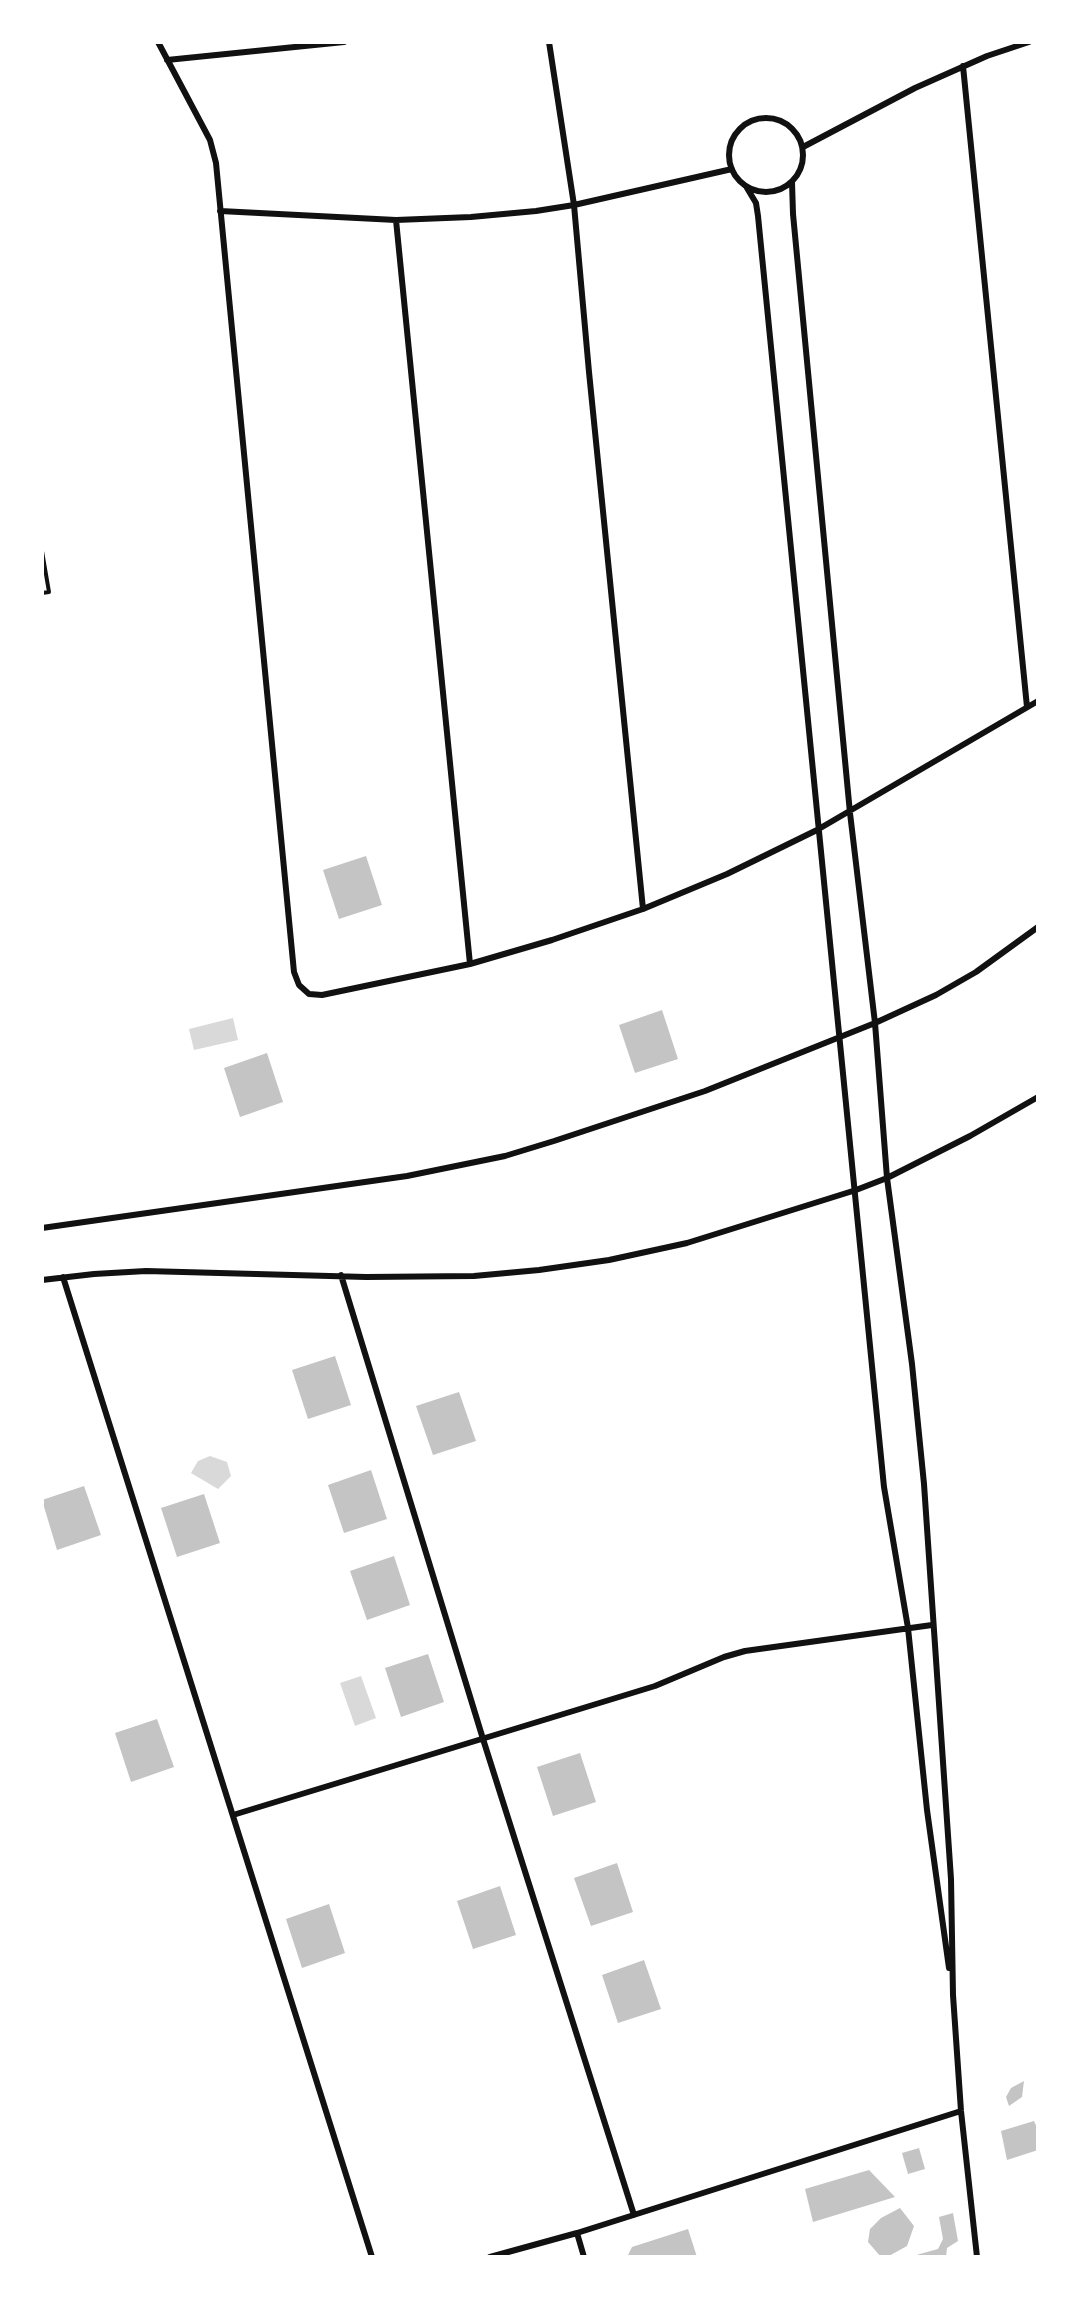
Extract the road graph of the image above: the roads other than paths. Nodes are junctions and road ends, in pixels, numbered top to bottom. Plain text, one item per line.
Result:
1 (158, 42) edge
2 (344, 42) edge
3 (549, 42) edge
4 (1029, 42) edge
5 (167, 60) junction
6 (963, 66) junction
7 (803, 147) junction
8 (732, 170) junction
9 (792, 182) junction
10 (747, 188) junction
11 (574, 205) junction
12 (220, 211) junction
13 (396, 220) junction
14 (42, 551) edge
15 (42, 593) edge
16 (1038, 701) edge
17 (1027, 707) junction
18 (850, 813) junction
19 (817, 830) junction
20 (643, 909) junction
21 (1038, 927) edge
22 (470, 964) junction
23 (875, 1023) junction
24 (839, 1038) junction
25 (1038, 1097) edge
26 (887, 1178) junction
27 (856, 1190) junction
28 (42, 1228) edge
29 (341, 1275) junction
30 (63, 1277) junction
31 (42, 1280) edge
32 (932, 1625) junction
33 (908, 1628) junction
34 (483, 1739) junction
35 (233, 1815) junction
36 (952, 1995) junction
37 (961, 2111) junction
38 (634, 2215) junction
39 (577, 2233) junction
40 (372, 2257) edge
41 (490, 2257) edge
42 (584, 2257) edge
43 (977, 2257) edge

1 - 5 street
2 - 5 street
3 - 11 street
4 - 6 street
5 - 12 street
6 - 7 street
6 - 17 street
7 - 8 street
7 - 9 street
8 - 10 street
8 - 11 street
9 - 10 street
9 - 18 street
10 - 19 street
11 - 13 street
11 - 20 street
12 - 13 street
12 - 22 street
13 - 22 street
14 - 15 lane
16 - 17 street
17 - 18 street
18 - 19 street
18 - 23 street
19 - 20 street
19 - 24 street
20 - 22 street
21 - 23 street
23 - 24 street
23 - 26 street
24 - 27 street
24 - 28 street
25 - 26 street
26 - 27 street
26 - 32 street
27 - 29 street
27 - 33 street
29 - 30 street
29 - 34 street
30 - 31 street
30 - 35 street
32 - 33 street
32 - 36 street
33 - 34 street
33 - 36 street
34 - 35 street
34 - 38 street
35 - 40 street
36 - 37 street
37 - 38 street
37 - 43 street
38 - 39 street
39 - 41 street
39 - 42 street

